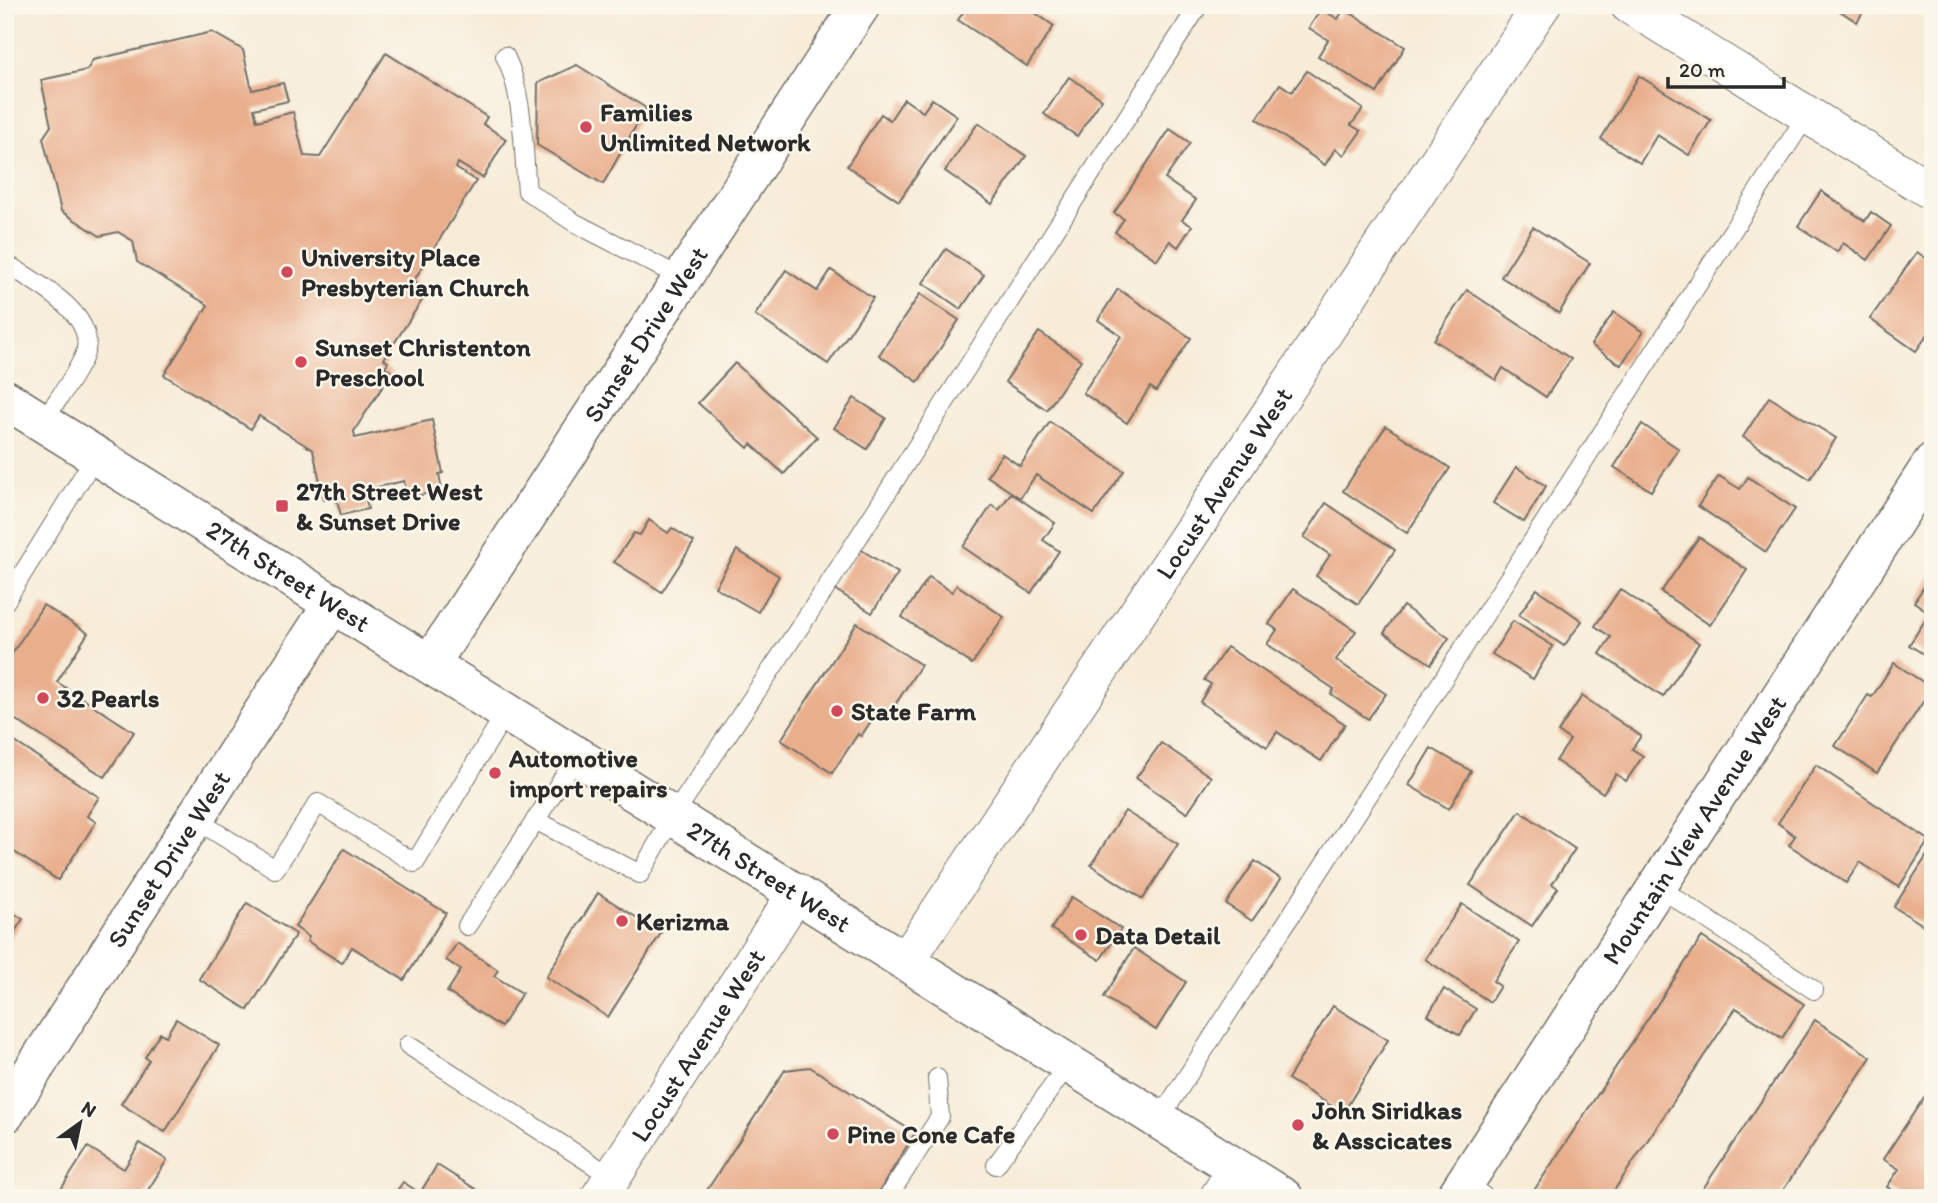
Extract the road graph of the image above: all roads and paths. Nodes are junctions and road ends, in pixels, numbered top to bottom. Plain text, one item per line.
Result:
1 (860, 5) edge
2 (1199, 5) edge
3 (1542, 5) edge
4 (1629, 5) edge
5 (505, 56) dead end
6 (1807, 115) junction
7 (1933, 192) edge
8 (5, 263) edge
9 (682, 278) junction
10 (5, 398) edge
11 (43, 422) junction
12 (96, 455) junction
13 (1933, 462) edge
14 (5, 602) edge
15 (333, 603) junction
16 (430, 664) junction
17 (506, 712) junction
18 (577, 756) junction
19 (673, 816) junction
20 (195, 818) junction
21 (536, 820) junction
22 (1657, 886) junction
23 (797, 892) junction
24 (467, 926) dead end
25 (906, 961) junction
26 (1814, 990) dead end
27 (408, 1045) dead end
28 (1069, 1063) junction
29 (937, 1078) dead end
30 (5, 1114) edge
31 (1159, 1120) junction
32 (996, 1165) dead end
33 (1227, 1183) edge
34 (606, 1187) edge
35 (1469, 1193) edge
36 (887, 1198) edge
37 (1284, 1198) edge

1 - 9 street, Sunset Drive West
2 - 19 lane
3 - 25 street, Locust Avenue West
4 - 6 street
5 - 9 lane
6 - 7 street
6 - 31 lane
8 - 11 lane
9 - 16 street, Sunset Drive West
10 - 11 street, 27th Street West
11 - 12 street, 27th Street West
12 - 14 lane
12 - 15 street, 27th Street West
13 - 22 street, Mountain View Avenue West
15 - 16 street, 27th Street West
15 - 20 street, Sunset Drive West
16 - 17 street, 27th Street West
17 - 18 street, 27th Street West
17 - 20 lane
18 - 19 street, 27th Street West
18 - 21 lane
19 - 21 lane
19 - 23 street, 27th Street West
20 - 30 street, Sunset Drive West
21 - 24 lane
22 - 26 lane
22 - 35 street, Mountain View Avenue West
23 - 25 street, 27th Street West
23 - 34 street, Locust Avenue West
25 - 28 street, 27th Street West
27 - 34 lane
28 - 31 street, 27th Street West
28 - 32 lane
29 - 36 lane
31 - 33 street, 27th Street West
33 - 37 street, 27th Street West

